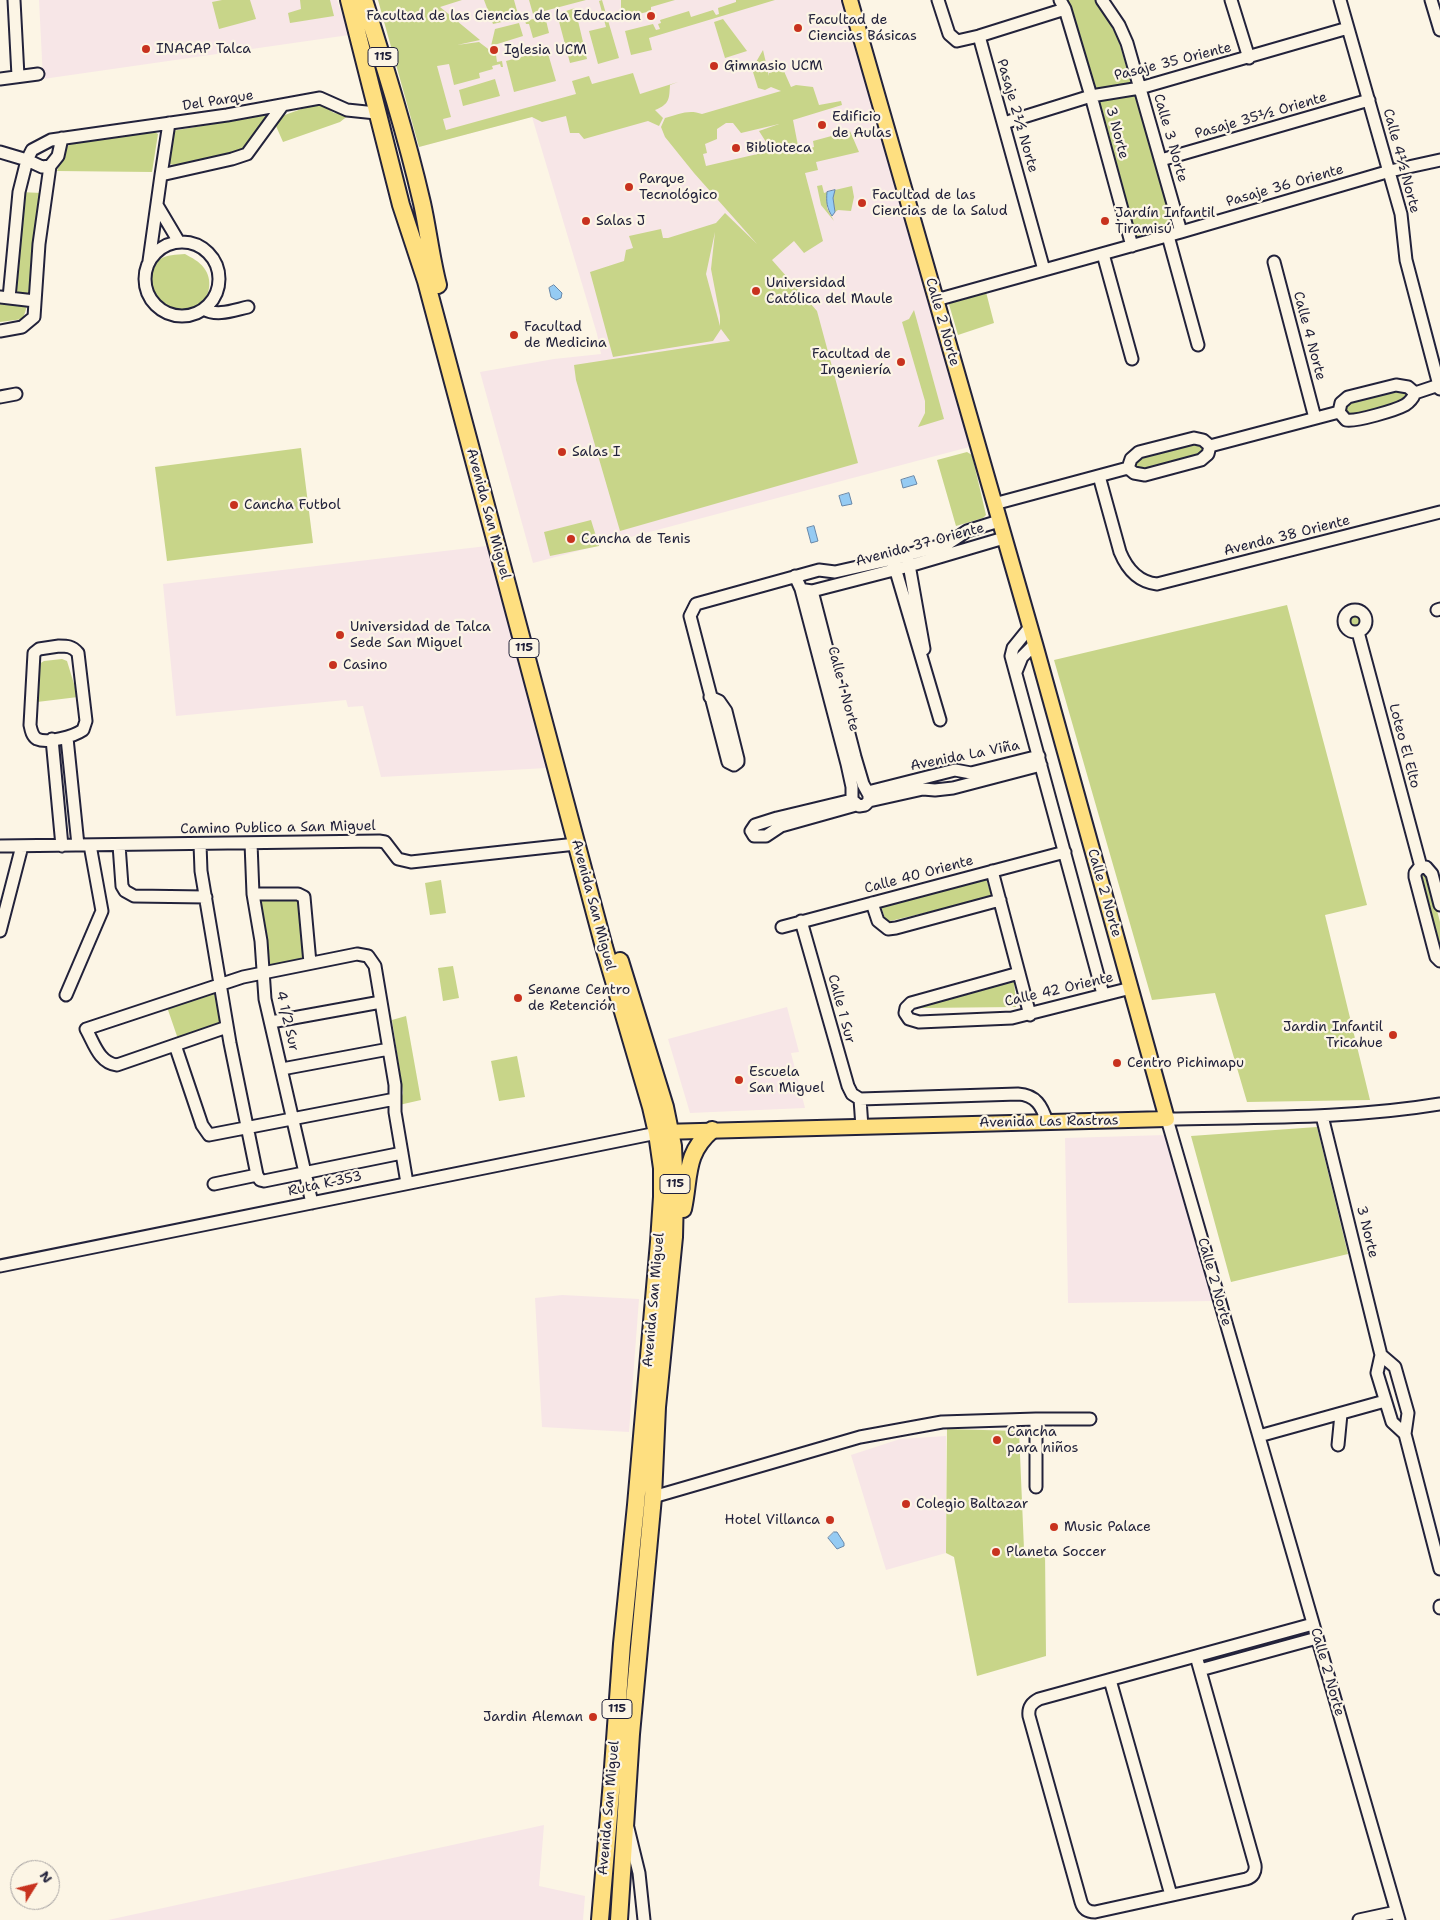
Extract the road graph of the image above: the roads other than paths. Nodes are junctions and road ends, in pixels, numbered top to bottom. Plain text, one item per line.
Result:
1 (14, 0) edge
2 (349, 0) edge
3 (364, 0) edge
4 (850, 0) edge
5 (938, 0) edge
6 (1231, 0) edge
7 (1340, 0) edge
8 (1432, 0) edge
9 (1105, 1) edge
10 (1063, 5) edge
11 (1348, 28) junction
12 (1440, 30) edge
13 (979, 36) junction
14 (1249, 58) junction
15 (38, 74) dead end
16 (18, 76) junction
17 (0, 79) edge
18 (1140, 88) junction
19 (1091, 96) junction
20 (1369, 100) junction
21 (282, 106) junction
22 (376, 113) junction
23 (399, 114) junction
24 (1004, 123) junction
25 (169, 124) junction
26 (59, 138) junction
27 (0, 152) edge
28 (27, 160) junction
29 (411, 160) junction
30 (1161, 160) junction
31 (1440, 160) edge
32 (390, 164) junction
33 (50, 166) junction
34 (1390, 171) junction
35 (161, 175) junction
36 (157, 205) junction
37 (1182, 232) junction
38 (1168, 236) junction
39 (179, 242) junction
40 (1132, 246) junction
41 (1102, 254) junction
42 (149, 261) junction
43 (1274, 262) dead end
44 (1044, 270) junction
45 (4, 298) edge
46 (936, 300) junction
47 (35, 301) junction
48 (248, 307) dead end
49 (204, 309) junction
50 (0, 331) edge
51 (1198, 345) dead end
52 (1132, 359) dead end
53 (1440, 387) edge
54 (1415, 393) junction
55 (16, 394) dead end
56 (0, 397) edge
57 (1339, 412) junction
58 (1315, 418) junction
59 (1210, 446) junction
60 (1128, 468) junction
61 (1099, 476) junction
62 (994, 504) junction
63 (1440, 512) edge
64 (999, 521) junction
65 (1004, 538) junction
66 (908, 560) junction
67 (894, 564) junction
68 (795, 576) junction
69 (841, 576) junction
70 (806, 590) junction
71 (1030, 627) junction
72 (1358, 632) dead end
73 (1034, 644) junction
74 (922, 661) junction
75 (1016, 672) junction
76 (710, 697) junction
77 (940, 720) dead end
78 (67, 738) junction
79 (52, 739) junction
80 (1040, 760) junction
81 (867, 794) junction
82 (853, 800) junction
83 (251, 843) junction
84 (200, 844) junction
85 (576, 844) junction
86 (84, 845) junction
87 (119, 845) junction
88 (0, 846) edge
89 (22, 846) junction
90 (62, 846) junction
91 (1065, 852) junction
92 (1421, 867) junction
93 (992, 871) junction
94 (253, 894) junction
95 (206, 897) junction
96 (1000, 900) junction
97 (4, 902) edge
98 (872, 903) junction
99 (1440, 905) edge
100 (801, 921) junction
101 (782, 926) dead end
102 (0, 931) edge
103 (1440, 961) edge
104 (310, 963) junction
105 (263, 972) junction
106 (1019, 973) junction
107 (219, 983) junction
108 (1131, 988) junction
109 (1103, 994) junction
110 (66, 995) dead end
111 (381, 1002) junction
112 (1030, 1015) junction
113 (271, 1022) junction
114 (227, 1027) junction
115 (175, 1045) junction
116 (389, 1049) junction
117 (282, 1069) junction
118 (395, 1099) junction
119 (860, 1099) junction
120 (1440, 1104) edge
121 (1322, 1116) junction
122 (294, 1119) junction
123 (1167, 1119) junction
124 (1047, 1122) junction
125 (862, 1127) junction
126 (248, 1129) junction
127 (712, 1130) junction
128 (664, 1132) junction
129 (402, 1153) junction
130 (305, 1173) junction
131 (257, 1175) junction
132 (407, 1183) junction
133 (214, 1184) dead end
134 (312, 1203) junction
135 (674, 1237) junction
136 (0, 1266) edge
137 (1381, 1355) junction
138 (1385, 1401) junction
139 (1342, 1414) junction
140 (1036, 1418) junction
141 (1090, 1419) dead end
142 (1405, 1434) junction
143 (1259, 1436) junction
144 (1338, 1445) dead end
145 (1036, 1487) dead end
146 (653, 1496) junction
147 (636, 1506) junction
148 (1440, 1569) edge
149 (1313, 1624) junction
150 (1317, 1638) junction
151 (1196, 1656) junction
152 (1200, 1670) junction
153 (1110, 1680) junction
154 (627, 1822) junction
155 (1170, 1895) junction
156 (1398, 1916) edge
157 (602, 1917) edge
158 (620, 1920) edge
159 (644, 1920) edge
160 (1359, 1920) edge

1 - 16 street
2 - 22 highway, Avenida San Miguel / 115
3 - 23 highway, Avenida San Miguel / 115
4 - 46 main road, Calle 2 Norte
5 - 13 street
6 - 14 street
7 - 11 street, Calle 4½ Norte
8 - 12 street
9 - 18 street, Calle 3 Norte
10 - 13 street
10 - 19 street, 3 Norte
11 - 14 street, Pasaje 35 Oriente
11 - 20 street, Calle 4½ Norte
13 - 24 street, Pasaje 2½ Norte
14 - 18 street, Pasaje 35 Oriente
15 - 16 street
16 - 17 street
18 - 19 street, Pasaje 35 Oriente
18 - 30 street, Calle 3 Norte
19 - 24 street, Pasaje 35 Oriente
19 - 40 street, 3 Norte
20 - 30 street, Pasaje 35½ Oriente
20 - 34 street, Calle 4½ Norte
21 - 22 street, Del Parque
21 - 25 street, Del Parque
21 - 35 street
22 - 23 highway
22 - 32 highway, Avenida San Miguel / 115
23 - 29 highway, Avenida San Miguel / 115
24 - 44 street, Pasaje 2½ Norte
25 - 26 street, Del Parque
25 - 35 street
26 - 28 street, Del Parque
26 - 33 street
27 - 28 street
28 - 33 street
28 - 45 street
29 - 32 highway
29 - 128 highway, Avenida San Miguel / 115
30 - 37 street, Calle 3 Norte
31 - 34 street, Pasaje 36 Oriente
32 - 85 highway, Avenida San Miguel / 115
33 - 47 street
34 - 37 street, Pasaje 36 Oriente
34 - 53 street, Calle 4½ Norte
35 - 36 street
36 - 39 street
36 - 42 street
37 - 38 street, Pasaje 36 Oriente
38 - 40 street, Pasaje 36 Oriente
38 - 51 street
39 - 42 street
39 - 49 street
40 - 41 street, Pasaje 36 Oriente
41 - 44 street, Pasaje 36 Oriente
41 - 52 street
42 - 49 street
43 - 58 street, Calle 4 Norte
44 - 46 street, Pasaje 36 Oriente
45 - 47 street
46 - 62 main road, Calle 2 Norte
47 - 50 street
48 - 49 street
53 - 54 street
54 - 57 street
54 - 57 street
55 - 56 street
57 - 58 street, Avenida 37 Oriente
58 - 59 street, Avenida 37 Oriente
59 - 60 street, Avenida 37 Oriente
59 - 60 street
60 - 61 street, Avenida 37 Oriente
61 - 62 street, Avenida 37 Oriente
61 - 63 street, Avenda 38 Oriente
62 - 64 main road, Calle 2 Norte
64 - 65 main road, Calle 2 Norte
64 - 66 street, Avenida 37 Oriente
65 - 66 street, Avenida 37 Oriente
65 - 71 main road, Calle 2 Norte
66 - 67 street, Avenida 37 Oriente
66 - 74 street
67 - 69 street, Avenida 37 Oriente
67 - 74 street
68 - 69 street, Avenida 37 Oriente
68 - 70 street
68 - 76 street, Avenida 37 Oriente
69 - 70 street, Avenida 37 Oriente
70 - 81 street, Calle 1 Norte
70 - 82 street, Calle 1 Norte
71 - 73 main road, Calle 2 Norte
71 - 75 street, Calle 2 Norte
72 - 92 street, Loteo El Elto
73 - 75 street
73 - 108 main road, Calle 2 Norte
74 - 77 street
75 - 80 street, Calle 2 Norte
76 - 76 street
78 - 79 street
78 - 79 street
78 - 86 street
79 - 90 street
80 - 81 street, Avenida La Viña
80 - 81 street, Avenida La Viña
80 - 91 street, Calle 2 Norte
81 - 82 street
82 - 82 street
83 - 84 street, Camino Publico a San Miguel
83 - 85 street, Camino Publico a San Miguel
83 - 94 street, 4 1/2 Sur
84 - 87 street, Camino Publico a San Miguel
84 - 95 street
85 - 128 highway, Avenida San Miguel / 115
86 - 87 street, Camino Publico a San Miguel
86 - 90 street, Camino Publico a San Miguel
86 - 110 street
87 - 95 street
88 - 89 street, Camino Publico a San Miguel
89 - 90 street, Camino Publico a San Miguel
89 - 97 street
91 - 93 street, Calle 40 Oriente
91 - 109 street, Calle 2 Norte
92 - 99 street, Loteo El Elto
92 - 103 street, Loteo El Elto
93 - 96 street
93 - 98 street, Calle 40 Oriente
94 - 104 street
94 - 105 street, 4 1/2 Sur
95 - 107 street
96 - 98 street
96 - 106 street
97 - 102 street
98 - 100 street, Calle 40 Oriente
100 - 101 street, Calle 40 Oriente
100 - 119 street, Calle 1 Sur
104 - 105 street
104 - 111 street
105 - 107 street
105 - 113 street, 4 1/2 Sur
106 - 112 street
106 - 112 street, Calle 42 Oriente
107 - 114 street
107 - 115 street
108 - 109 street, Calle 42 Oriente
108 - 123 main road, Calle 2 Norte
109 - 112 street, Calle 42 Oriente
111 - 113 street
111 - 116 street
113 - 117 street, 4 1/2 Sur
114 - 115 street
114 - 126 street
115 - 126 street
116 - 117 street
116 - 118 street
117 - 122 street, 4 1/2 Sur
118 - 122 street
118 - 129 street
119 - 124 street
119 - 125 street
120 - 121 street, Avenida Las Rastras
121 - 123 street, Avenida Las Rastras
121 - 137 street, 3 Norte
122 - 126 street
122 - 130 street, 4 1/2 Sur
123 - 124 main road, Avenida Las Rastras
123 - 143 street, Calle 2 Norte
124 - 125 main road, Avenida Las Rastras
125 - 127 main road, Avenida Las Rastras
126 - 131 street
127 - 128 main road, Avenida Las Rastras
127 - 135 highway
128 - 132 street, Ruta K-353
128 - 135 highway, Avenida San Miguel / 115
128 - 147 highway, Avenida San Miguel / 115
129 - 130 street
129 - 132 street
130 - 131 street
130 - 134 street, 4 1/2 Sur
131 - 133 street
132 - 134 street, Ruta K-353
134 - 136 street, Ruta K-353
135 - 146 highway, Avenida San Miguel / 115
137 - 138 street, 3 Norte
137 - 142 street, 3 Norte
138 - 139 street
138 - 142 street, 3 Norte
139 - 143 street
139 - 144 street
140 - 141 street
140 - 145 street
140 - 146 street
142 - 148 street, 3 Norte
143 - 149 street, Calle 2 Norte
146 - 147 highway
146 - 154 highway, Avenida San Miguel / 115
147 - 157 highway, Avenida San Miguel / 115
149 - 150 street, Calle 2 Norte
149 - 151 street
150 - 152 street
150 - 156 street, Calle 2 Norte
151 - 152 street
151 - 153 street
152 - 155 street
153 - 155 street
153 - 155 street
154 - 158 highway, Avenida San Miguel / 115
154 - 159 street
156 - 160 street

